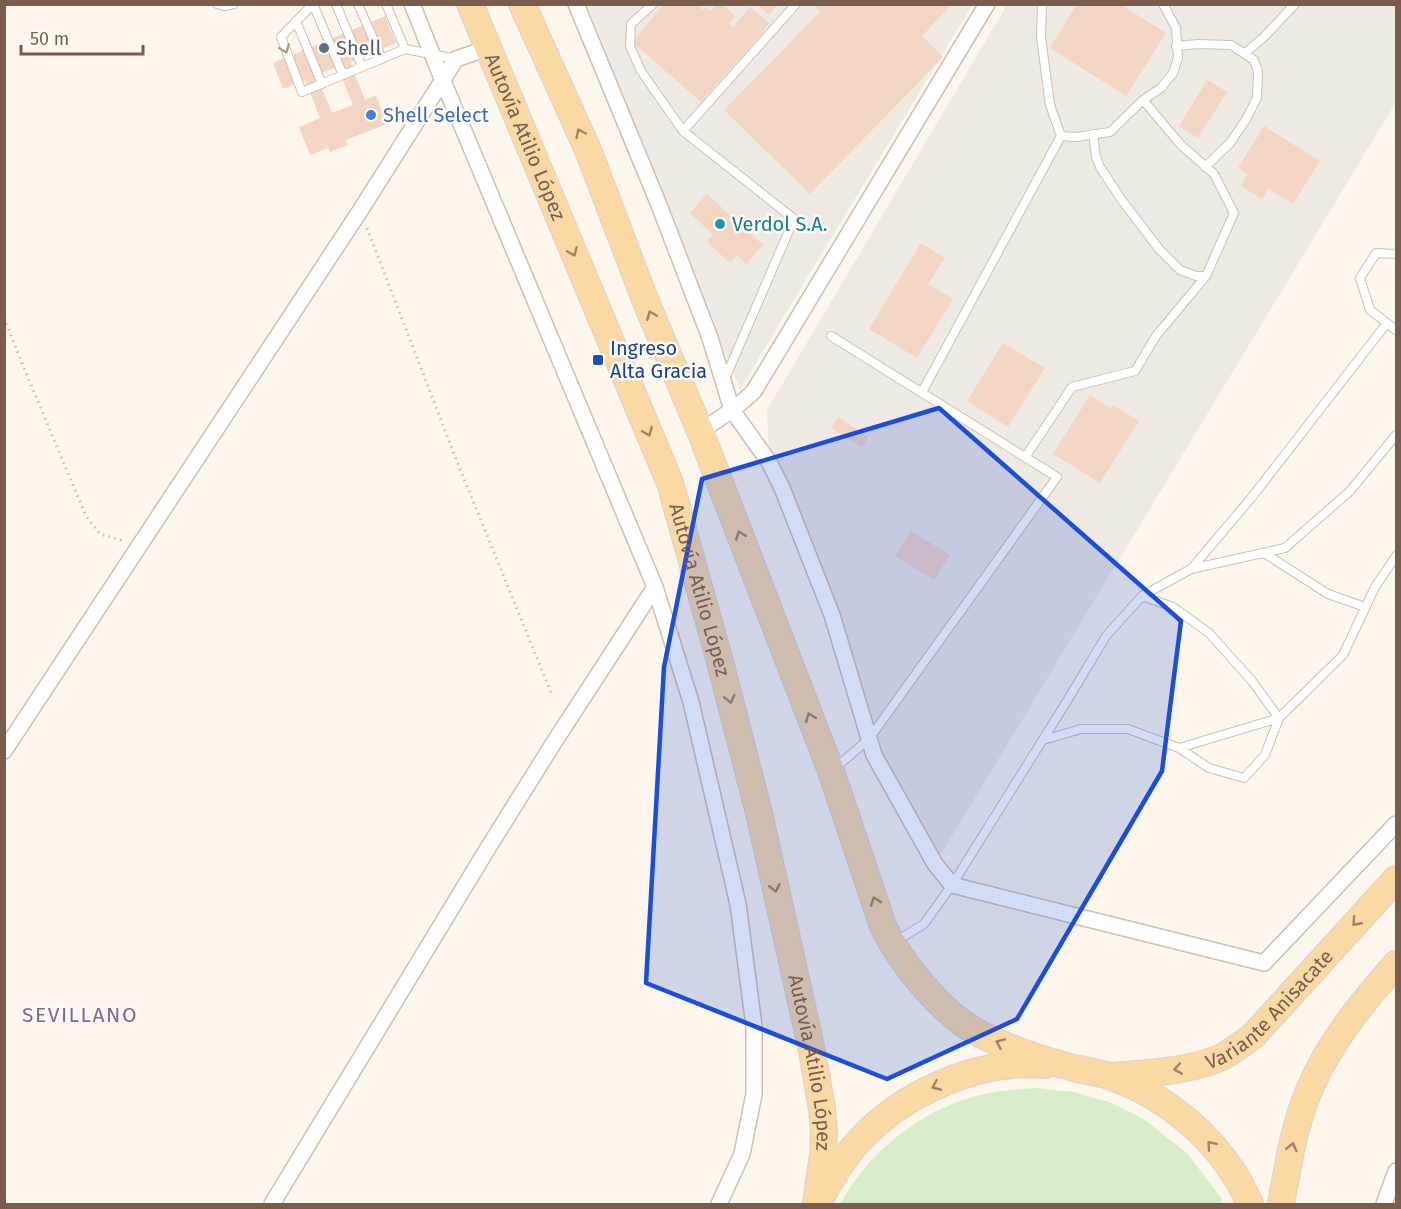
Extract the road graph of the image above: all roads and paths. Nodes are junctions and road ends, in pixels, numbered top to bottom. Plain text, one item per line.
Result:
1 (218, 4) edge
2 (234, 4) edge
3 (313, 4) edge
4 (336, 4) edge
5 (358, 4) edge
6 (386, 4) edge
7 (412, 4) edge
8 (470, 4) edge
9 (522, 4) edge
10 (576, 4) edge
11 (653, 4) edge
12 (796, 4) edge
13 (987, 4) edge
14 (1042, 4) edge
15 (1163, 4) edge
16 (1295, 4) edge
17 (296, 21) junction
18 (1176, 46) junction
19 (488, 48) junction
20 (405, 49) junction
21 (1245, 53) junction
22 (433, 55) junction
23 (456, 58) junction
24 (382, 59) junction
25 (362, 68) junction
26 (343, 75) junction
27 (442, 81) junction
28 (322, 84) junction
29 (1143, 100) junction
30 (683, 131) junction
31 (1093, 134) junction
32 (1061, 136) junction
33 (1205, 166) junction
34 (360, 211) junction
35 (1396, 254) edge
36 (1206, 276) junction
37 (4, 318) edge
38 (1388, 323) junction
39 (1396, 330) edge
40 (831, 336) dead end
41 (724, 383) junction
42 (922, 392) junction
43 (732, 410) junction
44 (700, 431) junction
45 (1396, 435) edge
46 (1026, 456) junction
47 (124, 541) dead end
48 (1264, 552) junction
49 (1396, 556) edge
50 (1191, 569) junction
51 (655, 587) junction
52 (1142, 596) junction
53 (1365, 607) junction
54 (552, 695) dead end
55 (1279, 718) junction
56 (869, 739) junction
57 (1042, 741) junction
58 (1179, 748) junction
59 (4, 751) edge
60 (831, 771) junction
61 (1396, 824) edge
62 (1396, 879) edge
63 (952, 885) junction
64 (892, 943) junction
65 (1396, 964) edge
66 (1075, 1068) junction
67 (1109, 1076) junction
68 (1396, 1171) edge
69 (272, 1204) edge
70 (719, 1204) edge
71 (816, 1204) edge
72 (1250, 1204) edge
73 (1281, 1204) edge
74 (1384, 1204) edge

1 - 2 lane
3 - 17 lane
3 - 26 lane
4 - 25 lane
5 - 24 lane
6 - 20 lane
7 - 22 street
8 - 19 main road, Autovía Atilio López
44 -> 9 main road, Autovía Atilio López
10 - 41 street
11 - 30 lane
12 - 30 lane
13 - 43 street
14 - 32 lane
15 - 18 lane
16 - 21 lane
17 - 28 lane
17 -> 28 lane
18 - 21 lane
18 - 29 lane
19 - 23 street
19 -> 71 main road, Autovía Atilio López
20 - 22 lane
20 - 24 lane
21 - 33 lane
22 - 23 lane
22 - 27 street
23 - 27 street
24 - 25 lane
25 - 26 lane
26 - 28 lane
27 - 34 street
27 - 51 street
29 - 31 lane
29 - 33 lane
30 - 41 lane
31 - 32 lane
31 - 36 lane
32 - 42 lane
33 - 36 lane
34 - 54 path
34 - 59 street
35 - 38 lane
36 - 46 lane
37 - 47 path
38 - 39 lane
38 - 50 lane
40 - 42 lane
41 - 43 street
42 - 46 lane
43 - 44 street
43 - 56 street
60 -> 44 main road, Autovía Atilio López
45 - 48 lane
46 - 56 lane
48 - 50 lane
48 - 53 lane
49 - 53 lane
50 - 52 lane
51 - 69 street
51 - 70 street
52 - 55 lane
52 - 57 lane
53 - 55 lane
55 - 58 lane
55 - 58 lane
56 - 60 lane
56 - 63 street
57 - 58 lane
57 - 63 lane
64 -> 60 main road, Autovía Atilio López
61 - 63 street
62 -> 67 main road, Variante Anisacate
63 - 64 lane
66 -> 64 main road, Autovía Atilio López
73 -> 65 main road
66 - 67 main road, Autovía Atilio López
66 -> 71 main road, Autovía Atilio López
72 -> 67 main road, Autovía Atilio López
68 - 74 street

